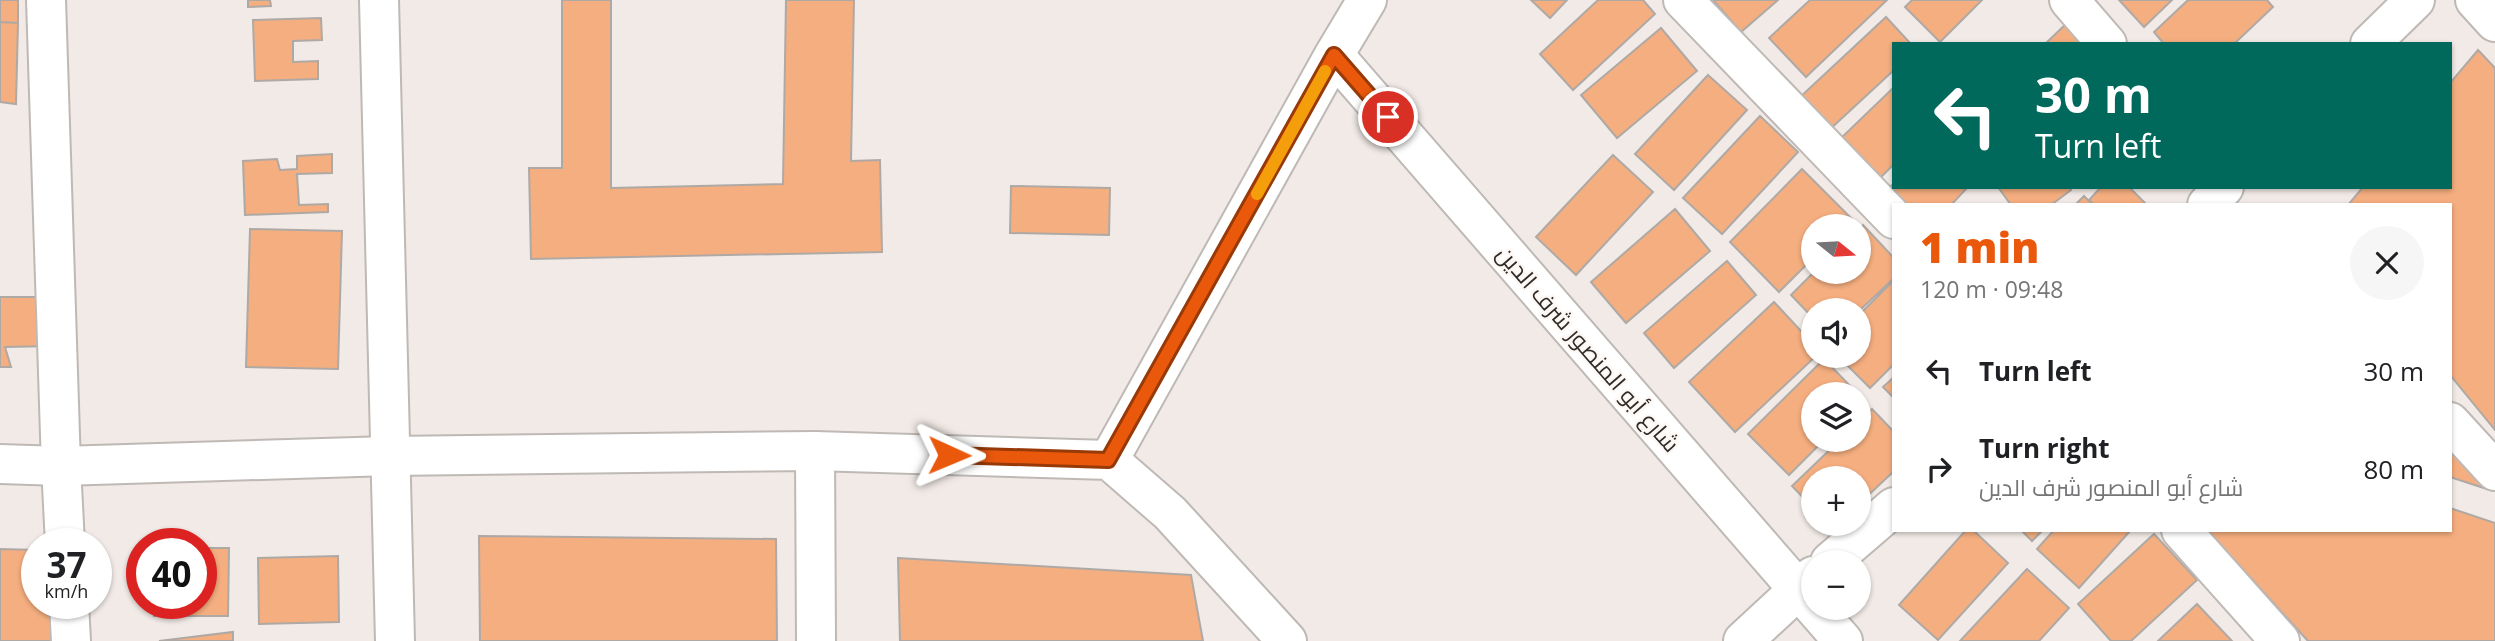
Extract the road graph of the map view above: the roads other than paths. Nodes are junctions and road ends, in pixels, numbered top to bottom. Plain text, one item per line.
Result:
1 (46, 0) edge
2 (379, 0) edge
3 (1367, 0) edge
4 (1683, 0) edge
5 (2069, 0) edge
6 (2415, 0) edge
7 (2475, 0) edge
8 (2495, 22) edge
9 (2105, 42) edge
10 (2372, 42) edge
11 (1334, 55) junction
12 (2222, 189) edge
13 (2235, 189) edge
14 (2209, 203) edge
15 (2247, 203) edge
16 (1892, 217) edge
17 (2452, 424) edge
18 (815, 451) junction
19 (390, 456) junction
20 (1108, 460) junction
21 (0, 464) edge
22 (61, 466) junction
23 (2495, 471) edge
24 (1892, 509) edge
25 (64, 528) edge
26 (2183, 532) edge
27 (1844, 550) edge
28 (1801, 579) edge
29 (1801, 587) edge
30 (70, 619) edge
31 (1829, 620) edge
32 (71, 641) edge
33 (395, 641) edge
34 (816, 641) edge
35 (1287, 641) edge
36 (1743, 641) edge
37 (1843, 641) edge
38 (2280, 641) edge

1 - 22 street
2 - 19 street
3 - 11 street
4 - 16 street
5 - 9 street
6 - 10 street
7 - 8 street
11 - 20 street
11 - 28 street, شارع أبو المنصور شرف الدين
12 - 14 street
13 - 15 street
17 - 23 street
18 - 19 street
18 - 20 street
18 - 34 street
19 - 22 street
19 - 33 street
20 - 35 street
21 - 22 street
22 - 25 street
24 - 27 street
26 - 38 street
29 - 36 street
30 - 32 street
31 - 37 street, شارع أبو المنصور شرف الدين

